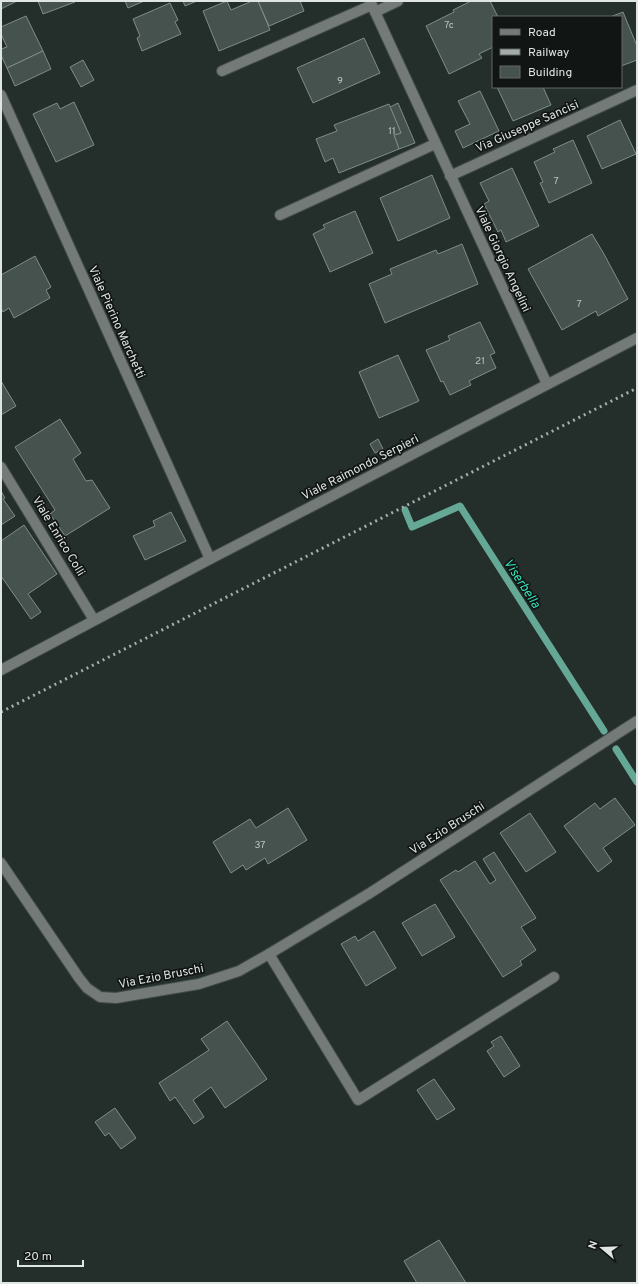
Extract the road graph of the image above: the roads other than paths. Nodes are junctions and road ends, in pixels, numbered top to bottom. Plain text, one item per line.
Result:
1 (398, 1) edge
2 (373, 6) edge
3 (222, 71) dead end
4 (637, 90) edge
5 (1, 95) edge
6 (435, 144) junction
7 (450, 176) junction
8 (280, 215) dead end
9 (637, 338) edge
10 (547, 384) junction
11 (1, 467) edge
12 (210, 559) junction
13 (94, 620) junction
14 (1, 670) edge
15 (637, 721) edge
16 (1, 863) edge
17 (269, 954) junction
18 (554, 977) dead end

1 - 2 street
2 - 3 street
2 - 6 street, Viale Giorgio Angelini
4 - 7 street, Via Giuseppe Sancisi
5 - 12 street, Viale Pierino Marchetti
6 - 7 street, Viale Giorgio Angelini
6 - 8 street
7 - 10 street, Viale Giorgio Angelini
9 - 10 street, Viale Raimondo Serpieri
10 - 12 street, Viale Raimondo Serpieri
11 - 13 street, Viale Enrico Colli
12 - 13 street, Viale Raimondo Serpieri
13 - 14 street, Viale Raimondo Serpieri
15 - 17 street, Via Ezio Bruschi
16 - 17 street, Via Ezio Bruschi
17 - 18 street

